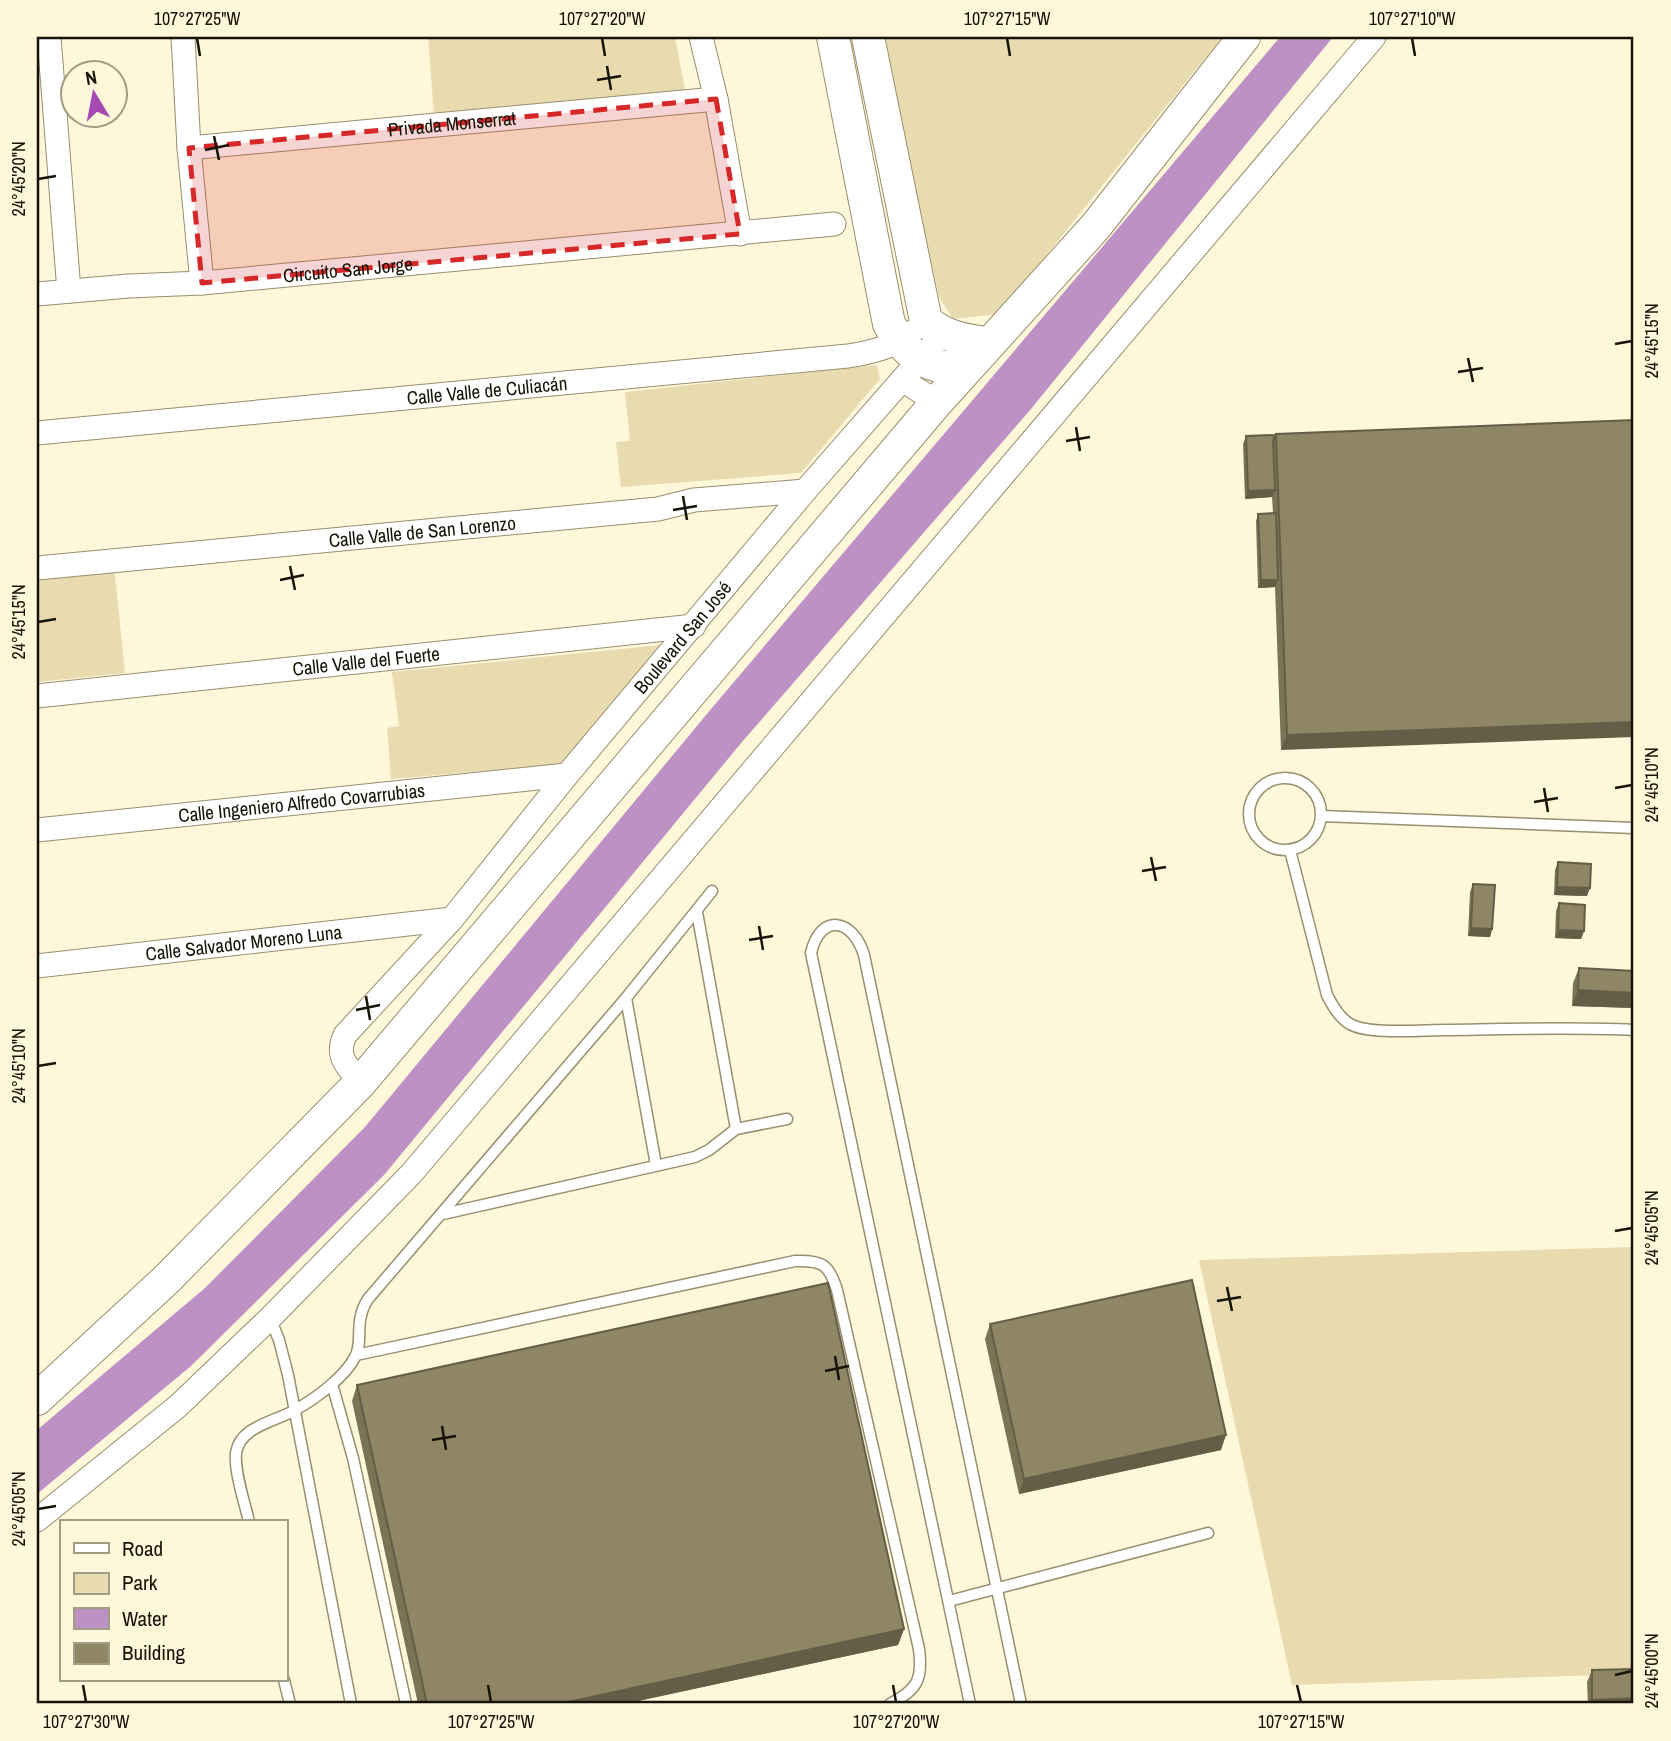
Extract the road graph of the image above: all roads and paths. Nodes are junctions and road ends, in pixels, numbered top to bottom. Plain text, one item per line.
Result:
1 (49, 37) edge
2 (183, 37) edge
3 (701, 37) edge
4 (833, 37) edge
5 (868, 37) edge
6 (1244, 37) edge
7 (1374, 37) edge
8 (716, 99) junction
9 (47, 137) edge
10 (189, 148) junction
11 (834, 224) dead end
12 (740, 234) junction
13 (202, 284) junction
14 (69, 291) junction
15 (37, 294) edge
16 (934, 327) junction
17 (990, 343) junction
18 (907, 361) junction
19 (966, 370) junction
20 (937, 402) junction
21 (37, 433) edge
22 (805, 491) junction
23 (37, 568) edge
24 (694, 626) junction
25 (37, 696) edge
26 (567, 775) junction
27 (1321, 816) junction
28 (38, 825) edge
29 (1634, 828) edge
30 (1290, 849) junction
31 (712, 891) dead end
32 (697, 912) junction
33 (452, 919) junction
34 (37, 967) edge
35 (626, 998) junction
36 (1634, 1030) edge
37 (360, 1083) junction
38 (787, 1119) dead end
39 (736, 1129) junction
40 (656, 1165) junction
41 (443, 1214) junction
42 (270, 1318) junction
43 (356, 1355) junction
44 (332, 1384) junction
45 (37, 1399) edge
46 (295, 1410) junction
47 (37, 1520) edge
48 (249, 1520) edge
49 (1208, 1533) dead end
50 (996, 1590) junction
51 (949, 1601) junction
52 (284, 1682) edge
53 (290, 1704) edge
54 (351, 1704) edge
55 (406, 1704) edge
56 (890, 1704) edge
57 (970, 1704) edge
58 (1021, 1704) edge

1 - 9 street
2 - 10 street
3 - 8 street
4 - 18 street
5 - 16 street
6 - 17 street
7 - 42 street
8 - 10 street, Privada Monserrat
8 - 12 street
9 - 14 street
10 - 13 street
11 - 12 street, Circuito San Jorge
12 - 13 street, Circuito San Jorge
13 - 14 street, Circuito San Jorge
14 - 15 street, Circuito San Jorge
16 - 17 street
16 - 18 street, Calle Valle de Culiacán
17 - 19 street
18 - 19 street
18 - 20 street
18 - 21 street, Calle Valle de Culiacán
18 - 22 street, Boulevard San José
19 - 20 street
20 - 37 street
22 - 23 street, Calle Valle de San Lorenzo
22 - 24 street, Boulevard San José
24 - 25 street, Calle Valle del Fuerte
24 - 26 street, Boulevard San José
26 - 28 street, Calle Ingeniero Alfredo Covarrubias
26 - 33 street, Boulevard San José
27 - 29 lane
27 - 30 lane
27 - 30 lane
30 - 36 lane
31 - 32 lane
32 - 35 lane
32 - 39 lane
33 - 34 street, Calle Salvador Moreno Luna
33 - 37 street, Boulevard San José
35 - 40 lane
35 - 41 lane
37 - 45 street
38 - 39 lane
39 - 40 lane
40 - 41 lane
41 - 43 lane
42 - 46 lane
42 - 47 street
43 - 44 lane
43 - 56 lane
44 - 46 lane
44 - 55 lane
46 - 48 lane
46 - 54 lane
49 - 50 lane
50 - 51 lane
50 - 51 lane
50 - 58 lane
51 - 57 lane
52 - 53 lane

